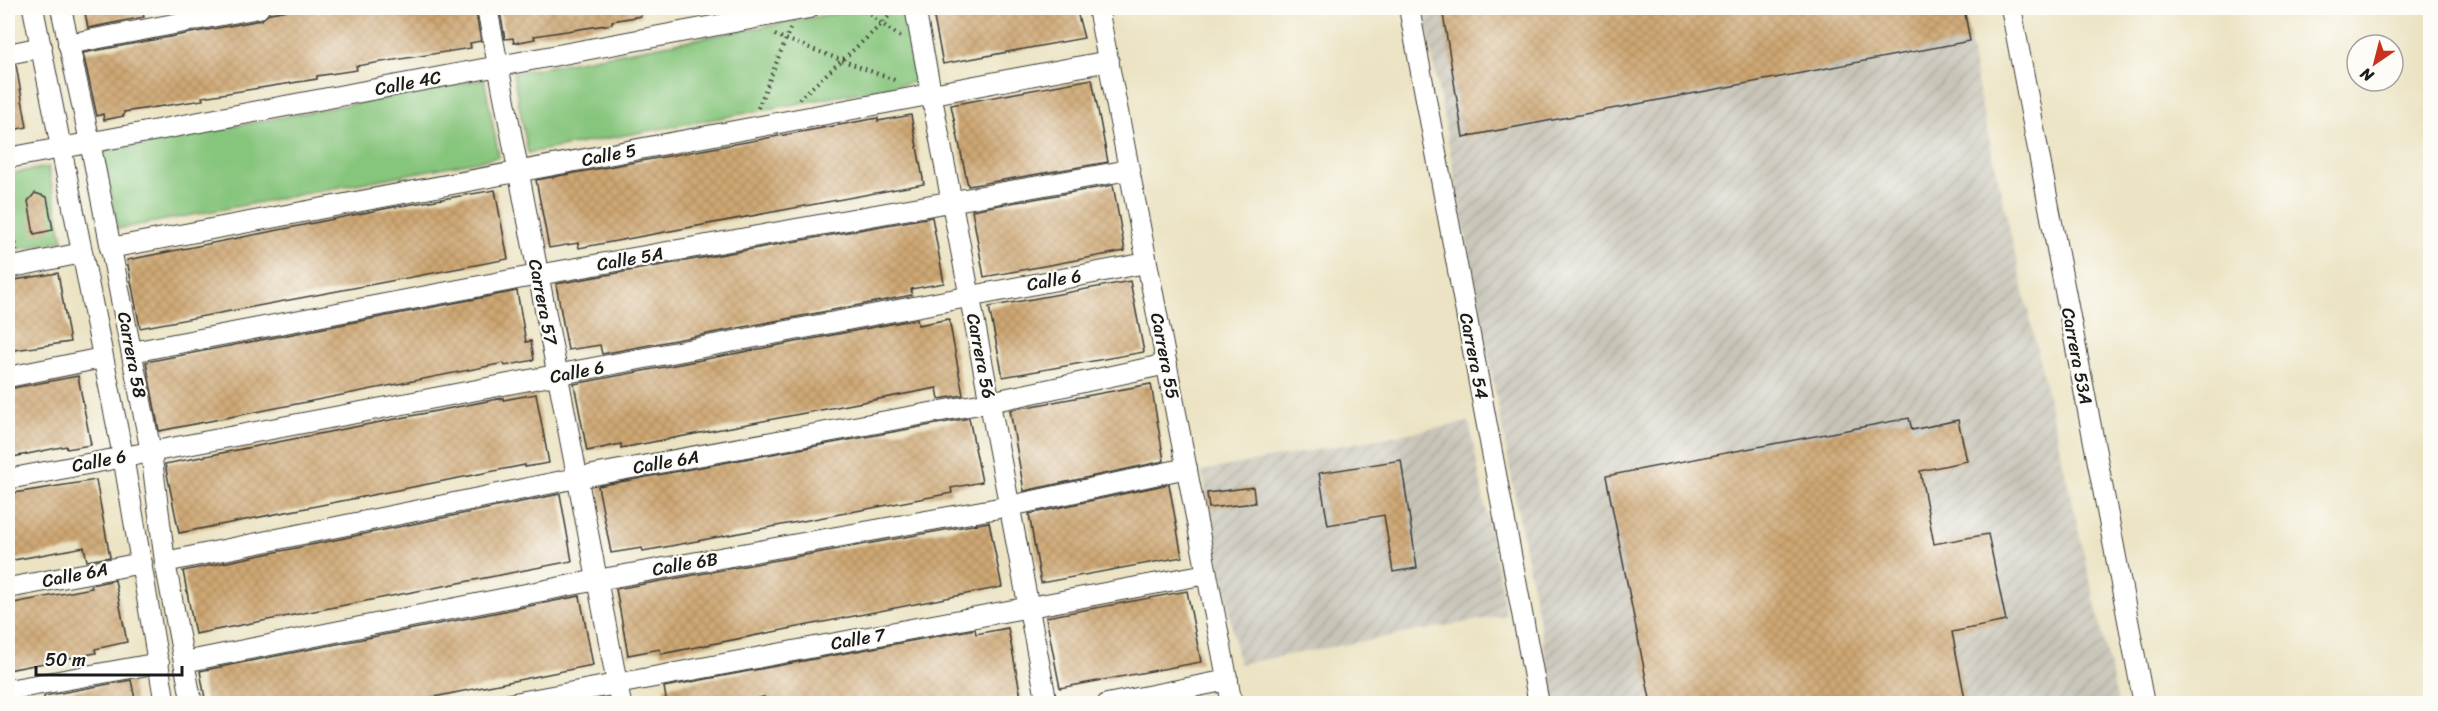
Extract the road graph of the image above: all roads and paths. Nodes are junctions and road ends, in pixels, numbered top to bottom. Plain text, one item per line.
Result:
1 (33, 8) edge
2 (61, 8) edge
3 (259, 8) edge
4 (487, 8) edge
5 (860, 8) edge
6 (896, 8) edge
7 (915, 8) edge
8 (1098, 8) edge
9 (1408, 8) edge
10 (2011, 8) edge
11 (803, 9) edge
12 (882, 24) junction
13 (767, 32) dead end
14 (786, 39) junction
15 (68, 44) junction
16 (42, 47) junction
17 (8, 54) edge
18 (924, 54) junction
19 (842, 60) junction
20 (1109, 61) junction
21 (498, 66) junction
22 (902, 83) dead end
23 (932, 94) junction
24 (794, 103) dead end
25 (750, 129) junction
26 (90, 142) junction
27 (61, 147) junction
28 (8, 158) edge
29 (1129, 170) junction
30 (518, 172) junction
31 (952, 204) junction
32 (8, 208) edge
33 (15, 243) junction
34 (8, 244) edge
35 (110, 248) junction
36 (82, 253) junction
37 (1146, 263) junction
38 (14, 266) edge
39 (538, 275) junction
40 (970, 296) junction
41 (132, 352) junction
42 (102, 358) junction
43 (1167, 364) junction
44 (558, 376) junction
45 (8, 377) edge
46 (990, 402) junction
47 (151, 452) junction
48 (123, 456) junction
49 (1187, 468) junction
50 (577, 478) junction
51 (8, 479) edge
52 (1010, 506) junction
53 (165, 561) junction
54 (142, 562) junction
55 (1207, 574) junction
56 (597, 580) junction
57 (8, 588) edge
58 (1029, 608) junction
59 (184, 662) junction
60 (159, 663) junction
61 (1228, 680) junction
62 (616, 681) junction
63 (8, 690) edge
64 (165, 704) edge
65 (192, 704) edge
66 (509, 704) edge
67 (621, 704) edge
68 (1047, 704) edge
69 (1107, 704) edge
70 (1232, 704) edge
71 (1539, 704) edge
72 (2144, 704) edge

1 - 16 street, Carrera 58
2 - 15 street, Carrera 58
3 - 15 street
4 - 21 street, Carrera 57
5 - 12 path
6 - 12 path
7 - 18 street, Carrera 56
8 - 20 street, Carrera 55
9 - 71 street, Carrera 54
10 - 72 street, Carrera 53A
11 - 14 path
11 - 21 street, Calle 4C
12 - 18 path
12 - 19 path
13 - 14 path
14 - 19 path
14 - 25 path
15 - 26 street, Carrera 58
16 - 17 street
16 - 27 street, Carrera 58
18 - 23 street, Carrera 56
19 - 22 path
19 - 24 path
20 - 23 street, Calle 5
20 - 29 street, Carrera 55
21 - 26 street, Calle 4C
21 - 30 street, Carrera 57
23 - 25 street, Calle 5
23 - 31 street, Carrera 56
25 - 30 street, Calle 5
26 - 27 street, Calle 4C
26 - 35 street, Carrera 58
27 - 28 street, Calle 4C
27 - 36 street, Carrera 58
29 - 31 street, Calle 5A
29 - 37 street, Carrera 55
30 - 35 street, Calle 5
30 - 39 street, Carrera 57
31 - 39 street, Calle 5A
31 - 40 street, Carrera 56
32 - 33 path
33 - 34 path
33 - 38 path
35 - 41 street, Carrera 58
36 - 38 street
36 - 42 street, Carrera 58
37 - 40 street, Calle 6
37 - 43 street, Carrera 55
39 - 41 street, Calle 5A
39 - 44 street, Carrera 57
40 - 44 street, Calle 6
40 - 46 street, Carrera 56
41 - 47 street, Carrera 58
42 - 45 street
42 - 48 street, Carrera 58
43 - 46 street, Calle 6A
43 - 49 street, Carrera 55
44 - 47 street, Calle 6
44 - 50 street, Carrera 57
46 - 50 street, Calle 6A
46 - 52 street, Carrera 56
47 - 48 street, Calle 6
47 - 53 street, Carrera 58
48 - 51 street, Calle 6
48 - 54 street, Carrera 58
49 - 52 street, Calle 6B
49 - 55 street, Carrera 55
50 - 53 street, Calle 6A
50 - 56 street, Carrera 57
52 - 56 street, Calle 6B
52 - 58 street, Carrera 56
53 - 59 street, Carrera 58
54 - 57 street, Calle 6A
54 - 60 street, Carrera 58
55 - 58 street, Calle 7
55 - 61 street, Carrera 55
56 - 59 street, Calle 6B
56 - 62 street, Carrera 57
58 - 62 street, Calle 7
58 - 68 street, Carrera 56
59 - 65 street, Carrera 58
60 - 63 street
60 - 64 street, Carrera 58
61 - 69 street
61 - 70 street, Carrera 55
62 - 66 street, Calle 7
62 - 67 street, Carrera 57

